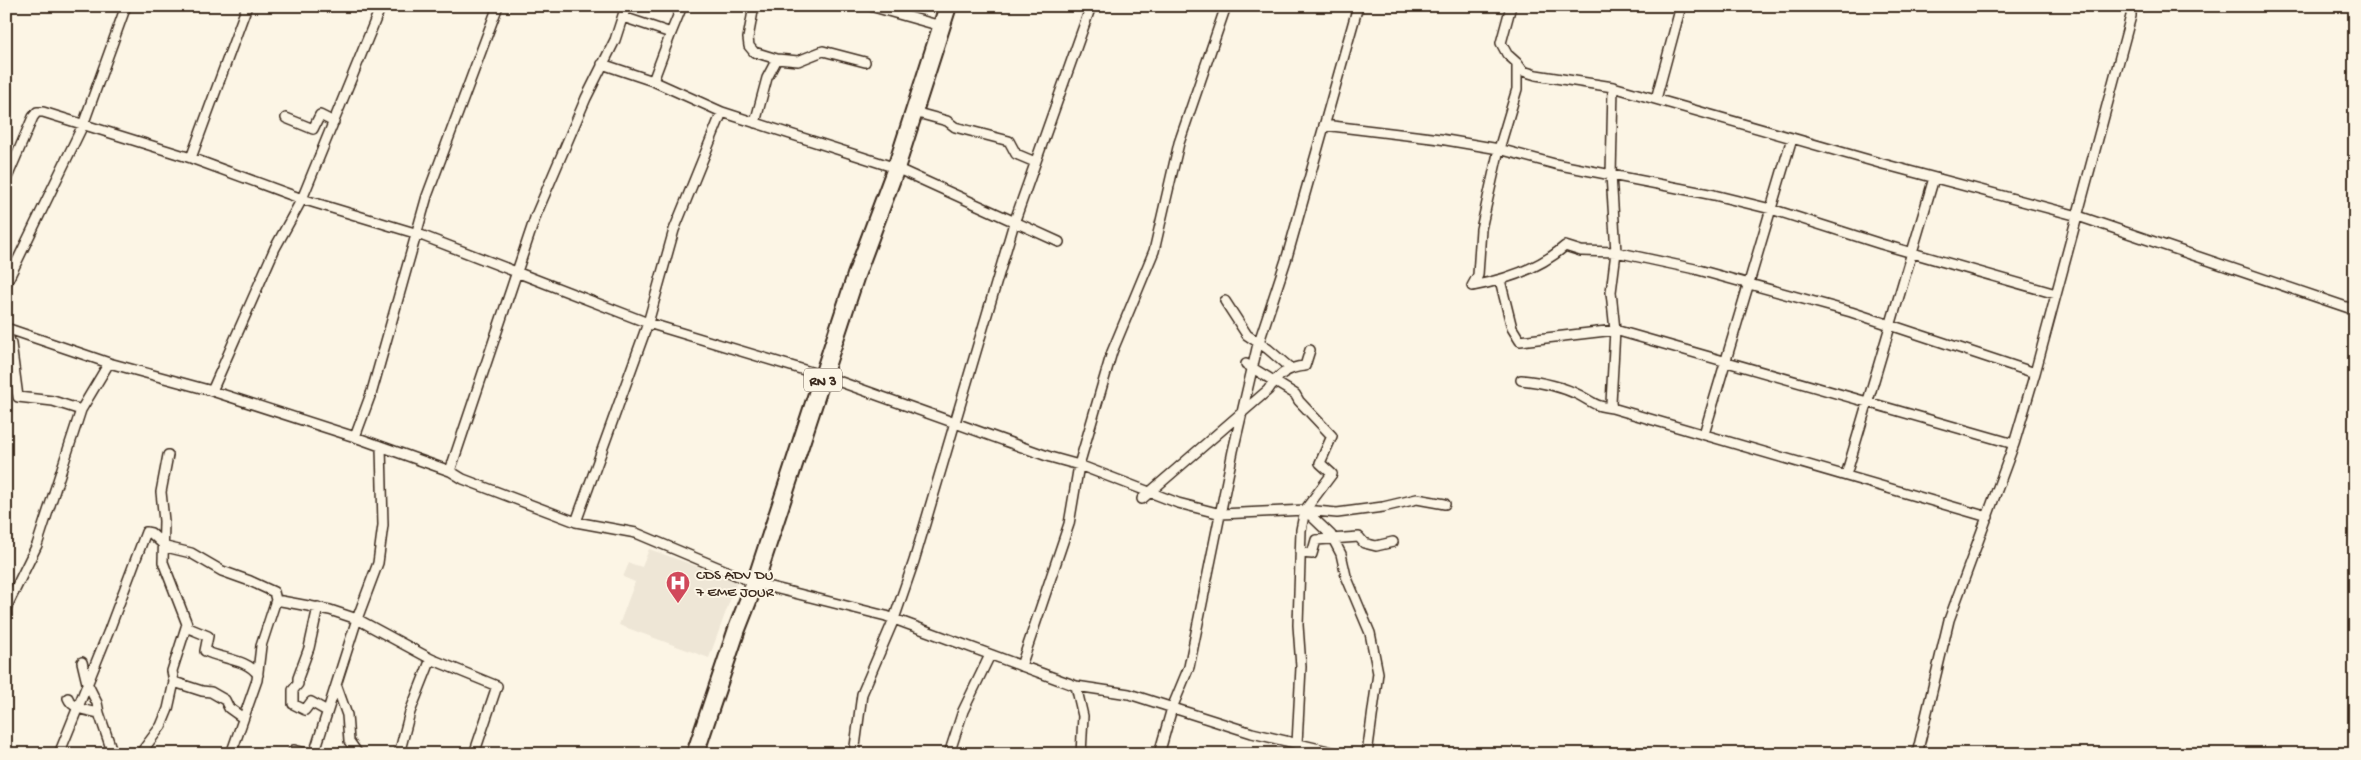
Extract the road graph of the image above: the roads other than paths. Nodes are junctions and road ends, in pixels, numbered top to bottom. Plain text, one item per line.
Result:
1 (126, 6) edge
2 (247, 6) edge
3 (381, 6) edge
4 (498, 6) edge
5 (626, 6) edge
6 (682, 6) edge
7 (754, 6) edge
8 (870, 6) edge
9 (948, 6) edge
10 (1091, 6) edge
11 (1226, 6) edge
12 (1358, 6) edge
13 (1511, 6) edge
14 (1681, 6) edge
15 (2131, 6) edge
16 (623, 16) junction
17 (941, 26) junction
18 (672, 33) junction
19 (777, 59) junction
20 (865, 62) dead end
21 (1517, 63) junction
22 (602, 64) junction
23 (653, 81) junction
24 (1613, 87) junction
25 (1656, 99) junction
26 (722, 112) junction
27 (914, 112) junction
28 (286, 118) dead end
29 (334, 122) junction
30 (755, 123) junction
31 (83, 125) junction
32 (1324, 125) junction
33 (1792, 138) junction
34 (1499, 149) junction
35 (191, 158) junction
36 (1035, 162) junction
37 (896, 168) junction
38 (1611, 175) junction
39 (1934, 178) junction
40 (6, 180) edge
41 (302, 199) junction
42 (1771, 209) junction
43 (2078, 216) junction
44 (1014, 223) junction
45 (418, 234) junction
46 (1060, 242) dead end
47 (1616, 252) junction
48 (1913, 253) junction
49 (516, 273) junction
50 (1500, 280) junction
51 (6, 284) edge
52 (1748, 284) junction
53 (2056, 294) junction
54 (1225, 302) dead end
55 (2355, 310) edge
56 (648, 323) junction
57 (1890, 325) junction
58 (6, 329) edge
59 (1616, 330) junction
60 (1259, 343) junction
61 (1310, 350) dead end
62 (1726, 360) junction
63 (109, 363) junction
64 (1249, 366) junction
65 (1290, 368) junction
66 (2035, 373) junction
67 (824, 376) junction
68 (1521, 380) dead end
69 (1274, 381) junction
70 (212, 391) junction
71 (1868, 402) junction
72 (1612, 408) junction
73 (82, 410) junction
74 (1242, 412) junction
75 (954, 422) junction
76 (1704, 434) junction
77 (355, 437) junction
78 (2014, 444) junction
79 (381, 447) junction
80 (168, 455) dead end
81 (1079, 465) junction
82 (450, 471) junction
83 (1846, 475) junction
84 (1150, 493) junction
85 (1142, 499) dead end
86 (1444, 504) dead end
87 (1305, 510) junction
88 (1222, 514) junction
89 (1988, 517) junction
90 (576, 522) junction
91 (1333, 538) junction
92 (1393, 542) dead end
93 (164, 545) junction
94 (1300, 553) junction
95 (754, 583) junction
96 (276, 600) junction
97 (6, 608) edge
98 (318, 608) junction
99 (357, 619) junction
100 (894, 619) junction
101 (186, 627) junction
102 (990, 654) junction
103 (431, 659) junction
104 (82, 662) dead end
105 (1021, 666) junction
106 (258, 675) junction
107 (174, 682) junction
108 (88, 685) junction
109 (1076, 686) junction
110 (337, 687) junction
111 (68, 698) dead end
112 (79, 708) junction
113 (1172, 708) junction
114 (327, 711) junction
115 (99, 713) junction
116 (243, 718) junction
117 (1297, 744) junction
118 (59, 754) edge
119 (113, 754) edge
120 (140, 754) edge
121 (231, 754) edge
122 (291, 754) edge
123 (309, 754) edge
124 (314, 754) edge
125 (358, 754) edge
126 (399, 754) edge
127 (474, 754) edge
128 (695, 754) edge
129 (854, 754) edge
130 (949, 754) edge
131 (1081, 754) edge
132 (1159, 754) edge
133 (1341, 754) edge
134 (1367, 754) edge
135 (1917, 754) edge

1 - 31 street
2 - 35 street
3 - 29 street
4 - 45 street
5 - 16 street
6 - 18 street
7 - 19 street
8 - 17 street
9 - 17 highway, RN 3
10 - 36 street
11 - 81 street
12 - 32 street
13 - 21 street
14 - 25 street
15 - 43 street
16 - 18 street
16 - 22 street
17 - 27 highway, RN 3
18 - 23 street
19 - 20 street
19 - 30 street
21 - 24 street
21 - 34 street
22 - 23 street
22 - 49 street
23 - 26 street
24 - 25 street
24 - 38 street
25 - 33 street
26 - 30 street
26 - 56 street
27 - 36 street
27 - 37 highway, RN 3
28 - 29 street
29 - 41 street
30 - 37 street
31 - 35 street
31 - 40 street
31 - 51 street
32 - 34 street
32 - 60 street
33 - 39 street
33 - 42 street
34 - 38 street
34 - 50 street
35 - 41 street
36 - 44 street
37 - 44 street
37 - 67 highway, RN 3
38 - 42 street
38 - 47 street
39 - 43 street
39 - 48 street
41 - 45 street
41 - 70 street
42 - 48 street
42 - 52 street
43 - 53 street
43 - 55 street
44 - 46 street
44 - 75 street
45 - 49 street
45 - 77 street
47 - 50 street
47 - 52 street
47 - 59 street
48 - 53 street
48 - 57 street
49 - 56 street
49 - 82 street
50 - 59 street
52 - 57 street
52 - 62 street
53 - 66 street
54 - 60 street
56 - 67 street
56 - 90 street
57 - 66 street
57 - 71 street
58 - 63 street
58 - 73 street
59 - 62 street
59 - 72 street
60 - 64 street
60 - 65 street
61 - 65 street
62 - 71 street
62 - 76 street
63 - 70 street
63 - 73 street
64 - 69 street
64 - 74 street
65 - 69 street
66 - 78 street
67 - 75 street
67 - 95 highway, RN 3
68 - 72 street
69 - 74 street
69 - 87 street
70 - 77 street
71 - 78 street
71 - 83 street
72 - 76 street
73 - 97 street
74 - 84 street
74 - 88 street
75 - 81 street
75 - 100 street
76 - 83 street
77 - 79 street
78 - 89 street
79 - 82 street
79 - 99 street
80 - 93 street
81 - 84 street
81 - 105 street
82 - 90 street
83 - 89 street
84 - 85 street
84 - 88 street
86 - 87 street
87 - 88 street
87 - 91 street
87 - 94 street
88 - 113 street
89 - 135 street
90 - 95 street
91 - 92 street
91 - 94 street
91 - 134 street
93 - 96 street
93 - 101 street
93 - 108 street
94 - 117 street
95 - 100 street
95 - 128 highway, RN 3
96 - 98 street
96 - 106 street
98 - 99 street
98 - 114 street
99 - 103 street
99 - 110 street
100 - 102 street
100 - 129 street
101 - 106 street
101 - 107 street
102 - 105 street
102 - 130 street
103 - 126 street
103 - 127 street
104 - 108 street
105 - 109 street
106 - 116 street
107 - 116 street
107 - 120 street
108 - 112 street
108 - 115 street
109 - 113 street
109 - 131 street
110 - 114 street
110 - 125 street
111 - 112 street
112 - 115 street
112 - 118 street
113 - 117 street
113 - 132 street
114 - 124 street
115 - 119 street
116 - 121 street
117 - 133 street
122 - 123 street

